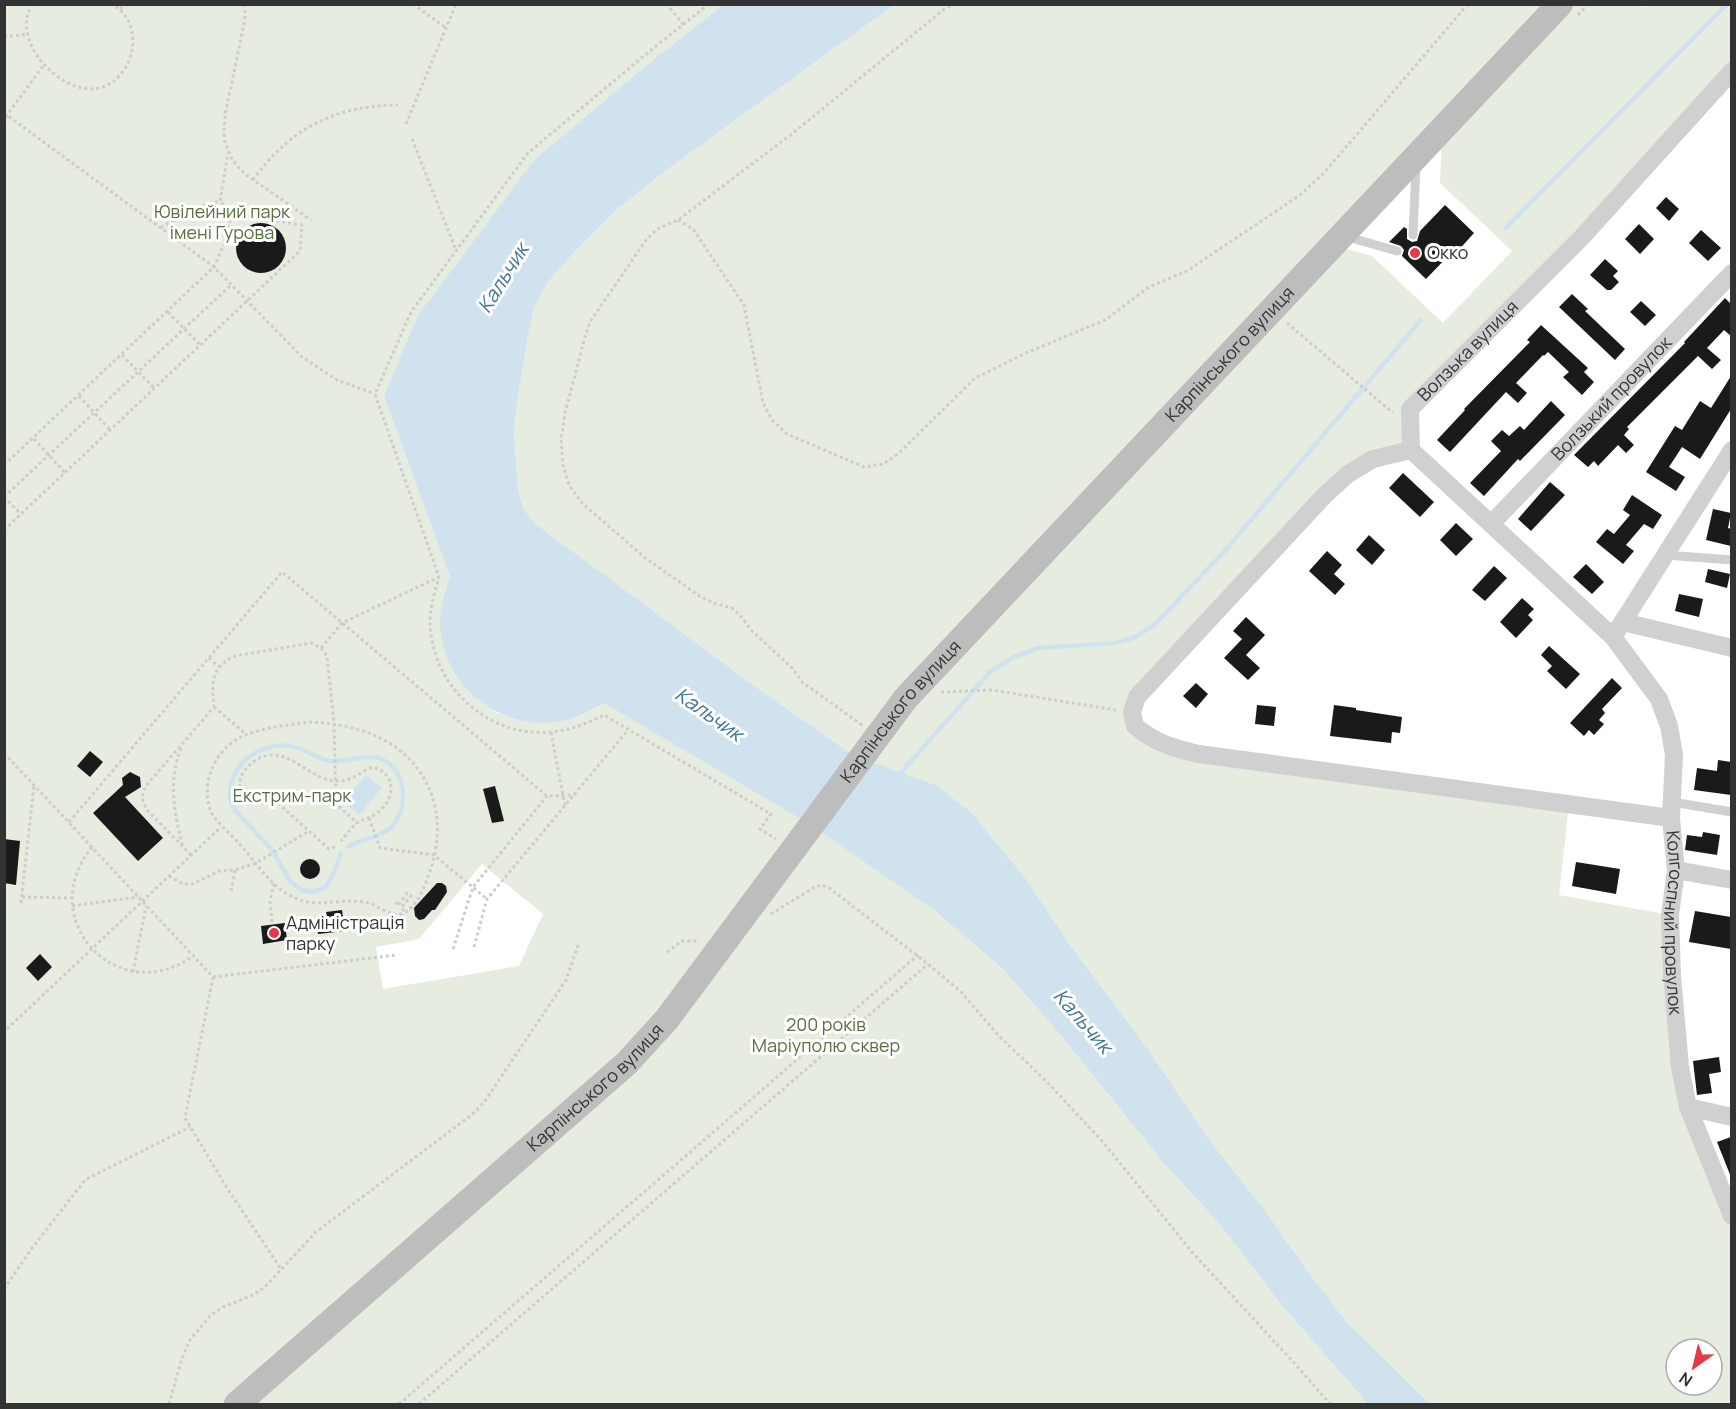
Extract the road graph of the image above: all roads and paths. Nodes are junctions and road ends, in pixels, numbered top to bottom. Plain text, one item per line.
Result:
1 (33, 4) edge
2 (112, 4) edge
3 (128, 4) edge
4 (245, 4) edge
5 (413, 4) edge
6 (456, 4) edge
7 (666, 4) edge
8 (709, 4) edge
9 (953, 4) edge
10 (1468, 4) edge
11 (1560, 4) edge
12 (120, 9) junction
13 (684, 25) junction
14 (446, 28) junction
15 (28, 34) junction
16 (4, 37) edge
17 (44, 65) junction
18 (1731, 71) edge
19 (398, 105) dead end
20 (6, 114) edge
21 (4, 123) edge
22 (406, 124) dead end
23 (412, 139) dead end
24 (228, 152) junction
25 (1416, 157) junction
26 (253, 180) junction
27 (220, 201) junction
28 (232, 214) junction
29 (311, 220) dead end
30 (678, 220) junction
31 (161, 228) junction
32 (1342, 235) junction
33 (1413, 235) dead end
34 (456, 250) junction
35 (1397, 251) dead end
36 (214, 267) junction
37 (1731, 273) edge
38 (231, 285) junction
39 (246, 301) junction
40 (167, 311) junction
41 (1287, 323) dead end
42 (184, 329) junction
43 (200, 345) junction
44 (122, 354) junction
45 (139, 372) junction
46 (154, 388) junction
47 (375, 394) junction
48 (78, 396) junction
49 (1377, 399) dead end
50 (94, 413) junction
51 (110, 430) junction
52 (33, 438) junction
53 (1411, 450) junction
54 (1731, 450) edge
55 (49, 455) junction
56 (4, 465) edge
57 (65, 473) junction
58 (5, 497) edge
59 (21, 514) junction
60 (1491, 524) junction
61 (4, 530) edge
62 (1665, 555) junction
63 (1731, 560) edge
64 (439, 577) junction
65 (342, 623) junction
66 (1618, 630) junction
67 (321, 648) junction
68 (1731, 648) edge
69 (209, 658) junction
70 (219, 667) junction
71 (939, 692) dead end
72 (214, 707) junction
73 (1134, 719) junction
74 (334, 724) junction
75 (628, 730) junction
76 (551, 732) junction
77 (246, 734) junction
78 (867, 737) junction
79 (183, 743) junction
80 (5, 753) edge
81 (336, 781) junction
82 (34, 785) junction
83 (563, 795) junction
84 (575, 795) junction
85 (547, 796) junction
86 (565, 806) junction
87 (1671, 810) junction
88 (1731, 812) edge
89 (369, 818) junction
90 (69, 822) junction
91 (357, 823) junction
92 (221, 826) junction
93 (309, 831) junction
94 (341, 841) dead end
95 (792, 841) junction
96 (92, 847) junction
97 (335, 847) dead end
98 (184, 848) junction
99 (191, 855) junction
100 (435, 855) junction
101 (256, 863) junction
102 (236, 870) junction
103 (1676, 870) junction
104 (169, 876) junction
105 (1731, 880) edge
106 (273, 883) junction
107 (473, 887) junction
108 (231, 891) dead end
109 (22, 897) junction
110 (138, 897) junction
111 (71, 898) junction
112 (487, 899) junction
113 (142, 901) junction
114 (396, 902) dead end
115 (21, 903) dead end
116 (146, 905) junction
117 (72, 906) junction
118 (406, 912) junction
119 (770, 915) dead end
120 (272, 922) dead end
121 (579, 943) dead end
122 (474, 947) dead end
123 (92, 949) junction
124 (453, 949) dead end
125 (396, 955) dead end
126 (918, 955) junction
127 (194, 956) junction
128 (928, 964) junction
129 (133, 972) junction
130 (213, 977) junction
131 (7, 1029) dead end
132 (1688, 1107) junction
133 (1731, 1117) edge
134 (190, 1127) junction
135 (1731, 1216) edge
136 (281, 1269) junction
137 (4, 1289) edge
138 (169, 1404) edge
139 (237, 1404) edge
140 (399, 1404) edge
141 (419, 1404) edge
142 (1330, 1404) edge

1 - 15 path
2 - 12 path
3 - 12 path
4 - 24 path
5 - 14 path
6 - 14 path
7 - 13 path
8 - 13 path
9 - 30 path
10 - 30 path
11 - 25 street, Карпінського вулиця
12 - 17 path
13 - 34 path
14 - 22 path
15 - 16 path
15 - 17 path
17 - 20 path
18 - 53 street, Волзька вулиця
19 - 26 path
20 - 21 path
20 - 31 path
23 - 34 path
24 - 26 path
24 - 27 path
25 - 32 street, Карпінського вулиця
25 - 33 lane
26 - 29 path
27 - 28 path
27 - 31 path
28 - 36 path
28 - 39 path
30 - 78 path
31 - 36 path
32 - 35 lane
32 - 78 street, Карпінського вулиця
34 - 47 path
36 - 38 path
36 - 40 path
37 - 60 street, Волзький провулок
38 - 39 path
38 - 42 path
39 - 43 path
39 - 47 path
40 - 42 path
40 - 44 path
41 - 49 path
42 - 43 path
42 - 45 path
43 - 46 path
44 - 45 path
44 - 48 path
45 - 46 path
45 - 50 path
46 - 51 path
47 - 64 path
48 - 50 path
48 - 52 path
50 - 51 path
50 - 55 path
51 - 57 path
52 - 55 path
52 - 56 path
53 - 60 street, Колгоспний провулок
53 - 73 street
54 - 62 street
55 - 57 path
55 - 58 path
57 - 59 path
58 - 59 path
59 - 61 path
60 - 66 street, Колгоспний провулок
62 - 63 lane
62 - 66 street
64 - 65 path
64 - 76 path
65 - 67 path
65 - 69 path
65 - 85 path
66 - 68 street
66 - 87 street, Колгоспний провулок
67 - 70 path
67 - 74 path
69 - 70 path
69 - 90 path
70 - 72 path
71 - 73 path
72 - 77 path
72 - 79 path
73 - 87 street
74 - 77 path
74 - 81 path
74 - 100 path
75 - 76 path
75 - 84 path
75 - 95 path
76 - 83 path
77 - 92 path
78 - 95 street, Карпінського вулиця
79 - 98 path
79 - 98 path
80 - 82 path
81 - 89 path
81 - 91 path
81 - 93 path
82 - 90 path
82 - 109 path
83 - 84 path
83 - 85 path
83 - 86 path
84 - 86 path
85 - 107 path
86 - 112 path
87 - 88 lane
87 - 103 street, Колгоспний провулок
89 - 91 path
89 - 100 path
90 - 96 path
91 - 94 path
92 - 99 path
92 - 101 path
93 - 97 path
93 - 101 path
95 - 139 street, Карпінського вулиця
96 - 110 path
96 - 111 path
98 - 99 path
99 - 104 path
100 - 107 path
100 - 118 path
101 - 102 path
101 - 106 path
102 - 104 path
102 - 108 path
103 - 105 street
103 - 132 street, Колгоспний провулок
104 - 113 path
106 - 118 path
106 - 120 path
107 - 112 path
107 - 124 path
109 - 111 path
109 - 115 path
110 - 113 path
110 - 117 path
111 - 117 path
112 - 122 path
113 - 116 path
113 - 123 path
114 - 118 path
116 - 127 path
116 - 129 path
117 - 123 path
119 - 126 path
121 - 136 path
123 - 129 path
123 - 131 path
125 - 130 path
126 - 128 path
126 - 140 path
127 - 129 path
127 - 130 path
128 - 141 path
128 - 142 path
130 - 134 path
132 - 133 street
132 - 135 street, Колгоспний провулок
134 - 136 path
134 - 137 path
136 - 138 path

